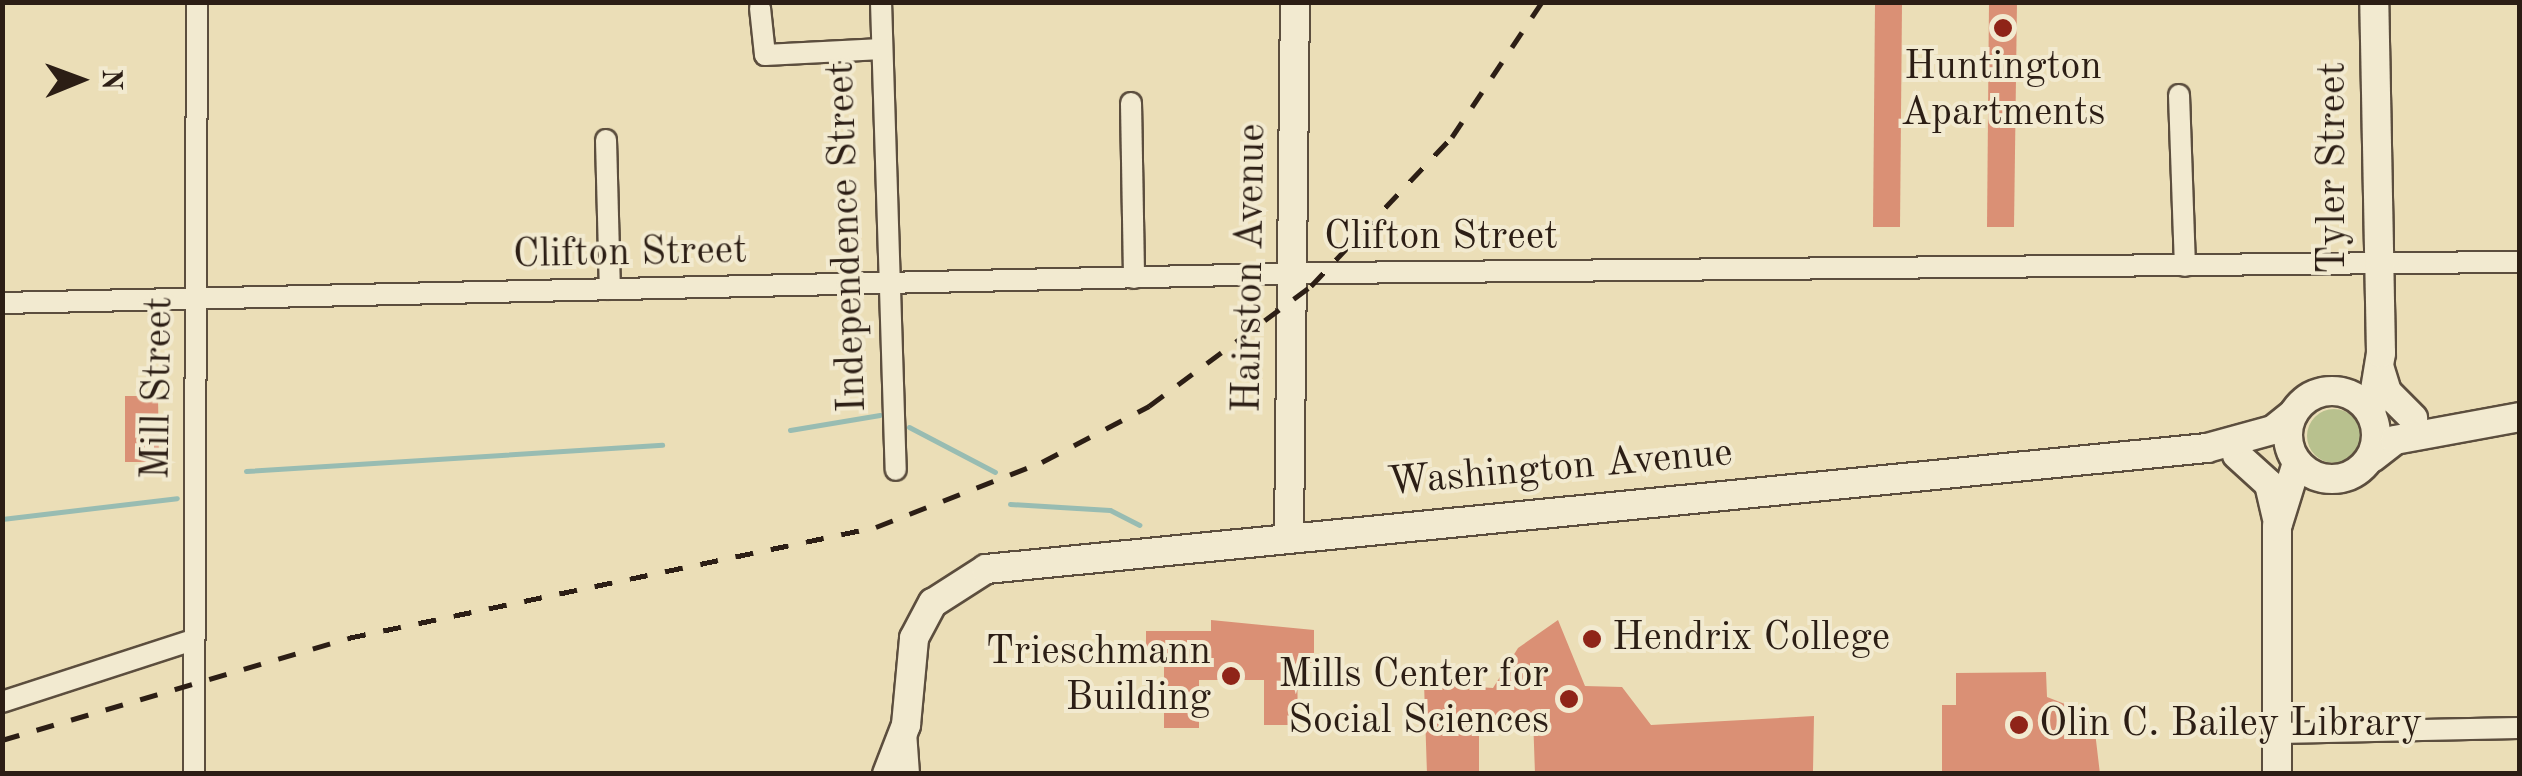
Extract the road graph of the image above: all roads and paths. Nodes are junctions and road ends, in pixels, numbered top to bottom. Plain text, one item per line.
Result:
1 (197, 2) edge
2 (881, 2) edge
3 (1296, 2) edge
4 (2374, 2) edge
5 (760, 8) dead end
6 (882, 50) junction
7 (2179, 94) dead end
8 (1131, 103) dead end
9 (606, 140) dead end
10 (2520, 262) edge
11 (2373, 265) junction
12 (2185, 266) junction
13 (1290, 275) junction
14 (1134, 278) junction
15 (888, 283) junction
16 (610, 289) junction
17 (196, 301) junction
18 (2, 304) edge
19 (2375, 333) junction
20 (2380, 369) junction
21 (2329, 394) junction
22 (2374, 412) junction
23 (2293, 414) junction
24 (2520, 417) edge
25 (2413, 418) junction
26 (2448, 425) junction
27 (2207, 448) junction
28 (2237, 456) junction
29 (2372, 458) junction
30 (2294, 462) junction
31 (896, 470) dead end
32 (2334, 476) junction
33 (2278, 524) junction
34 (1288, 534) junction
35 (2282, 568) junction
36 (190, 641) junction
37 (2, 702) edge
38 (906, 725) junction
39 (2520, 728) edge
40 (2277, 733) junction
41 (194, 774) edge
42 (888, 774) edge
43 (909, 774) edge
44 (2277, 774) edge

1 - 17 street, Mill Street
2 - 6 street, Independence Street
3 - 13 street, Hairston Avenue
4 - 11 street, Tyler Street
5 - 6 street
6 - 15 street, Independence Street
7 - 12 street
8 - 14 street
9 - 16 street
10 - 11 street, Clifton Street
11 - 12 street, Clifton Street
11 - 19 street, Tyler Street
12 - 13 street, Clifton Street
13 - 14 street, Clifton Street
13 - 34 street, Hairston Avenue
14 - 15 street, Clifton Street
15 - 16 street, Clifton Street
15 - 31 street, Independence Street
16 - 17 street, Clifton Street
17 - 18 street, Clifton Street
17 - 36 street, Mill Street
19 - 20 street, Tyler Street
19 - 21 street, Tyler Street
20 - 22 street, Tyler Street
20 - 25 street
21 - 22 street
21 - 23 street
22 - 25 street
22 - 29 street
23 - 27 street, Washington Avenue
23 - 30 street
24 - 26 street
25 - 26 street
26 - 29 street
27 - 28 street, Washington Avenue
27 - 34 street, Washington Avenue
28 - 30 street, Washington Avenue
28 - 33 street
29 - 32 street
30 - 32 street
30 - 33 street
32 - 35 street
33 - 35 street
34 - 38 street, Washington Avenue
35 - 40 street
36 - 37 street
36 - 41 street, Mill Street
38 - 42 street
38 - 43 street
39 - 40 street
40 - 44 street

